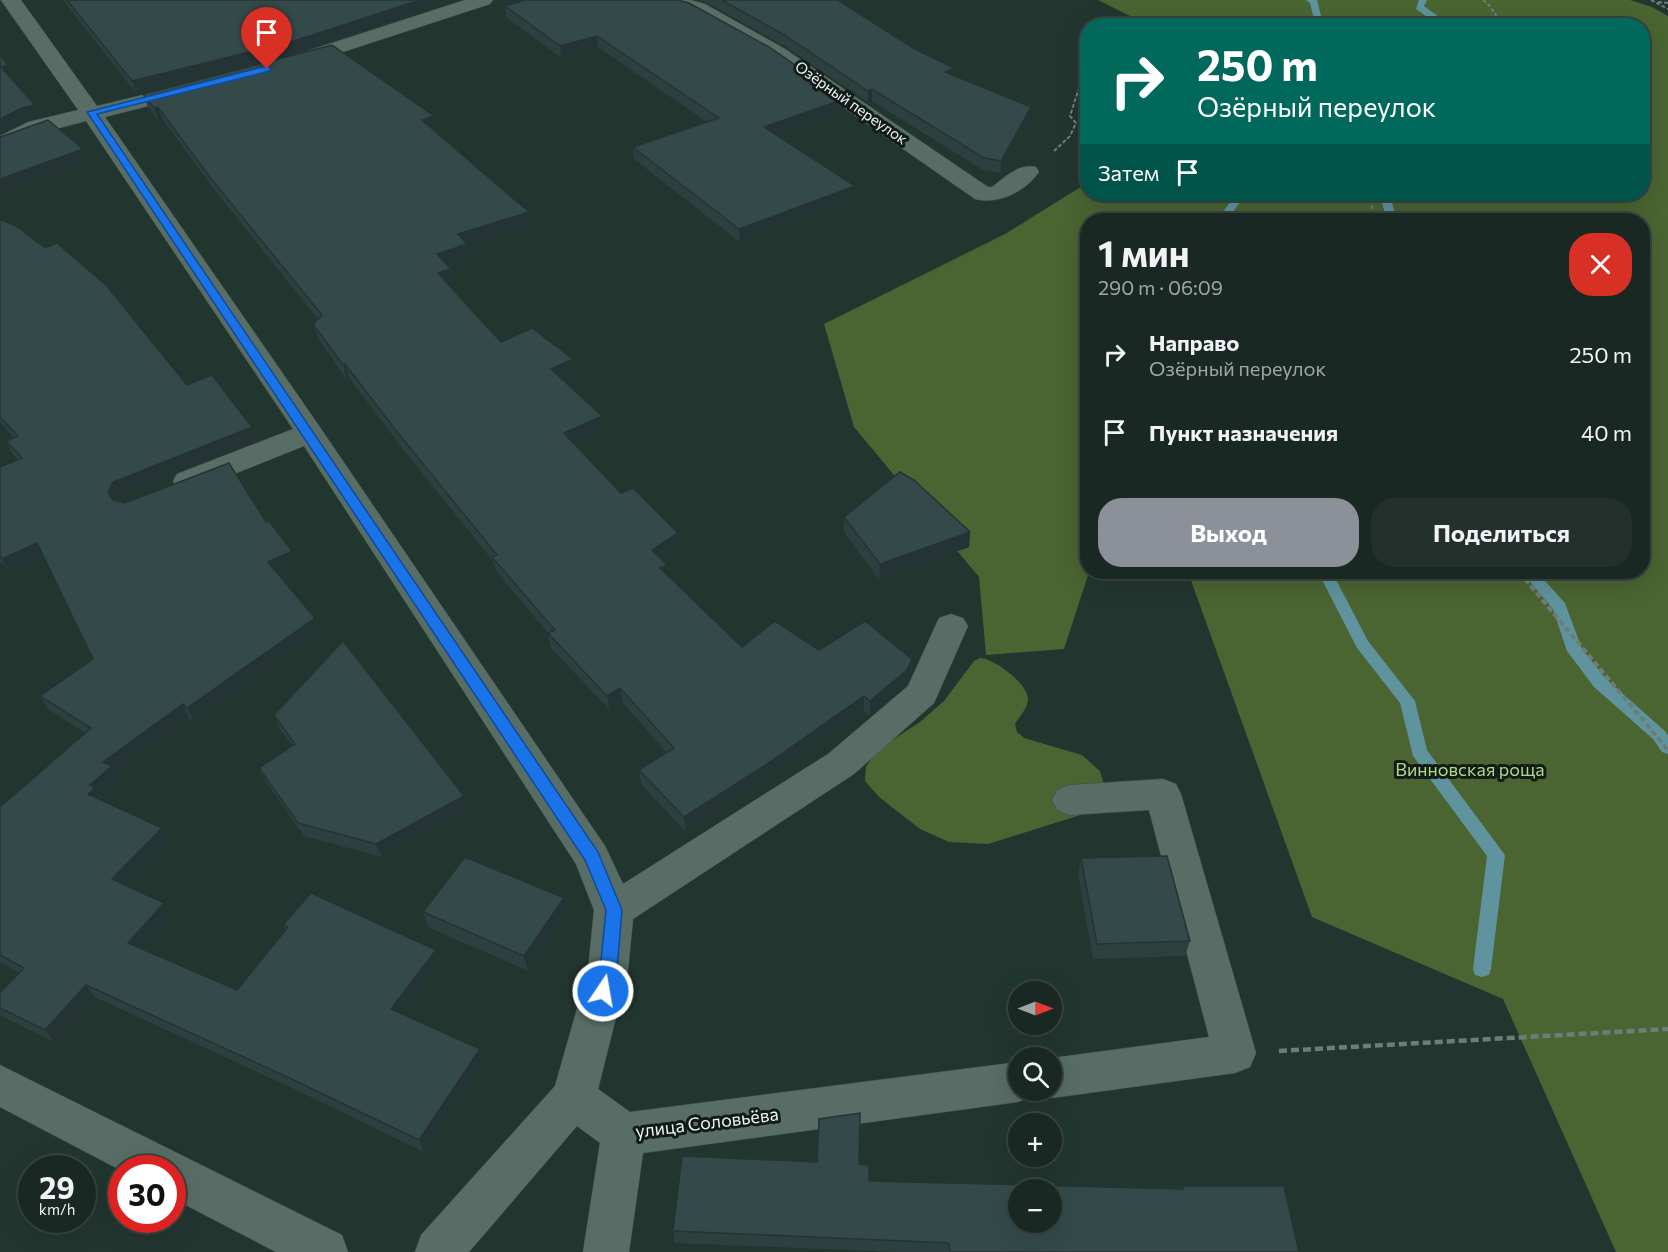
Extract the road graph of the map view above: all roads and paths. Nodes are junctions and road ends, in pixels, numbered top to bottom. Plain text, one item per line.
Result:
1 (11, 0) edge
2 (483, 0) edge
3 (1483, 0) edge
4 (675, 1) edge
5 (1653, 1) edge
6 (1668, 3) edge
7 (1668, 9) edge
8 (1498, 18) edge
9 (274, 67) edge
10 (207, 85) edge
11 (1080, 85) dead end
12 (92, 112) junction
13 (0, 144) edge
14 (1028, 172) joint
15 (309, 433) junction
16 (162, 492) edge
17 (1525, 579) edge
18 (951, 626) dead end
19 (1668, 750) edge
20 (1070, 800) dead end
21 (614, 910) junction
22 (1668, 1029) edge
23 (1235, 1053) junction
24 (1062, 1077) edge
25 (1008, 1083) edge
26 (0, 1085) edge
27 (574, 1097) junction
28 (624, 1134) junction
29 (137, 1155) edge
30 (186, 1181) edge
31 (325, 1252) edge
32 (438, 1252) edge
33 (606, 1252) edge

1 - 12 street
2 - 9 street
3 - 8 path
4 - 14 street, Озёрный переулок
5 - 6 path
5 - 7 path
10 - 12 street
11 - 14 path
12 - 13 street
12 - 15 street
15 - 16 street
15 - 21 street
17 - 19 path
18 - 21 street
20 - 23 street
21 - 27 street
22 - 23 path
23 - 24 street
25 - 28 street, улица Соловьёва
26 - 29 street
27 - 28 street, улица Соловьёва
27 - 32 street
28 - 33 street
30 - 31 street

